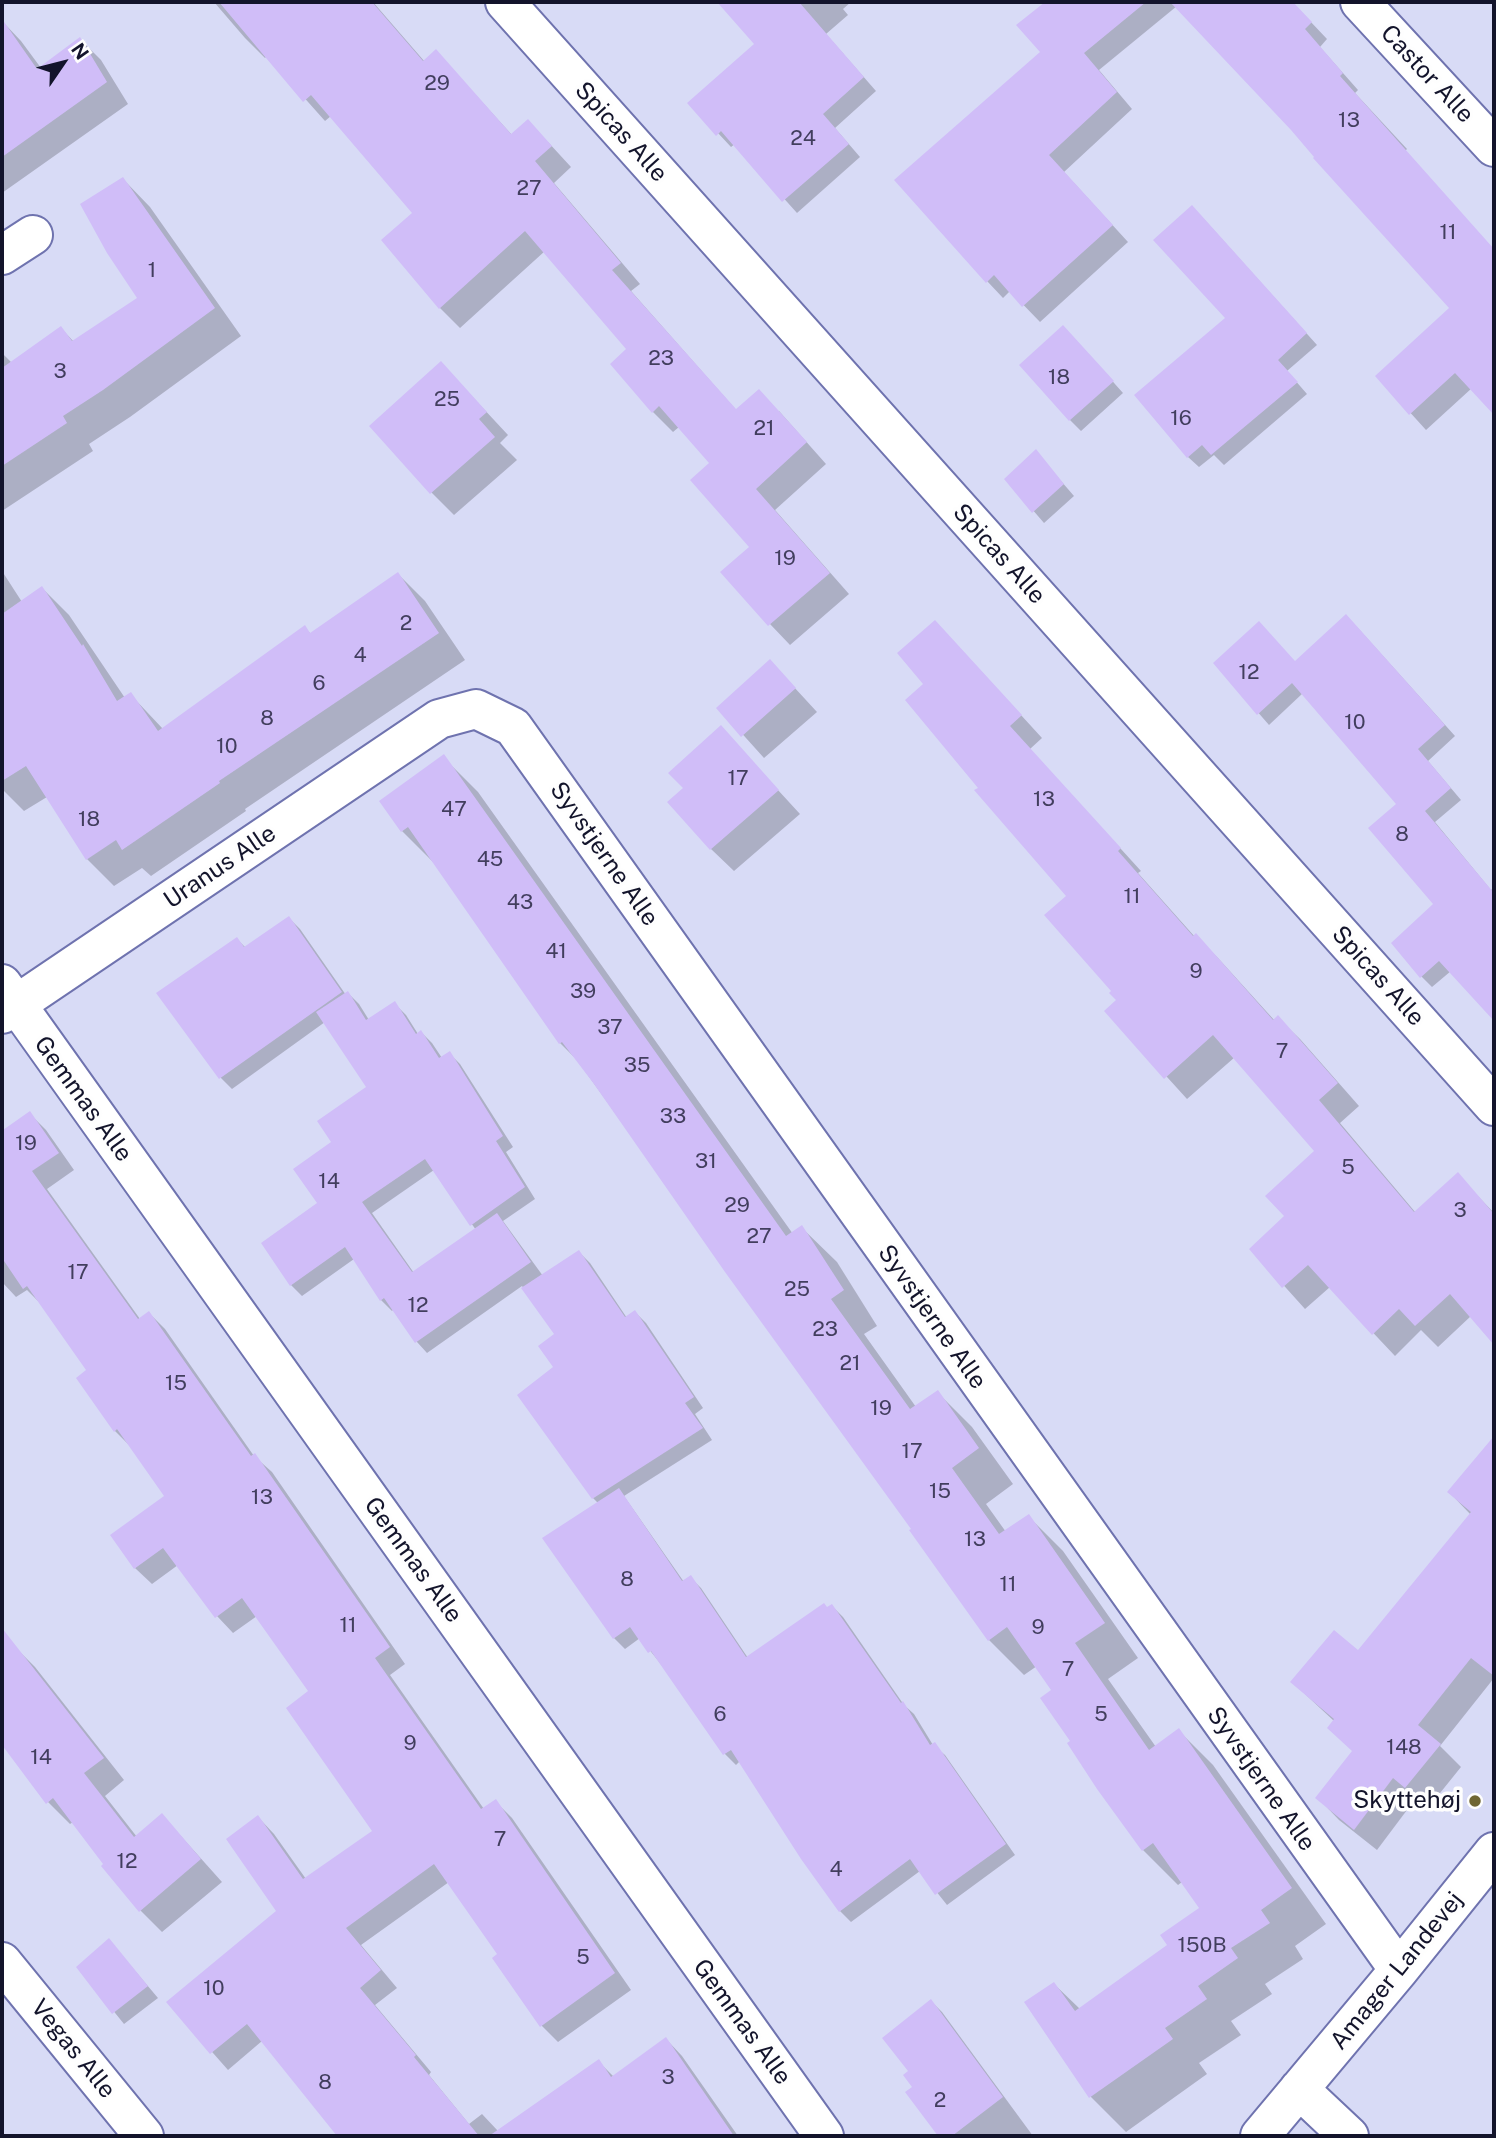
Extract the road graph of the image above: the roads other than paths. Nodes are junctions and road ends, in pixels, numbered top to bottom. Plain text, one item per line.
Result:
1 (505, 2) edge
2 (1360, 2) edge
3 (1494, 147) edge
4 (439, 719) joint
5 (7, 1001) edge
6 (1494, 1106) edge
7 (1494, 1852) edge
8 (2, 1962) edge
9 (1399, 1970) junction
10 (1299, 2089) junction
11 (144, 2136) edge
12 (824, 2136) edge
13 (1260, 2136) edge
14 (1349, 2136) edge

1 - 6 street, Spicas Alle
2 - 3 street, Castor Alle
4 - 5 street, Uranus Alle
4 - 9 street, Syvstjerne Alle
5 - 12 street, Gemmas Alle
7 - 9 street, Amager Landevej
8 - 11 street, Vegas Alle
9 - 10 street, Amager Landevej
10 - 13 street, Amager Landevej
10 - 14 street

